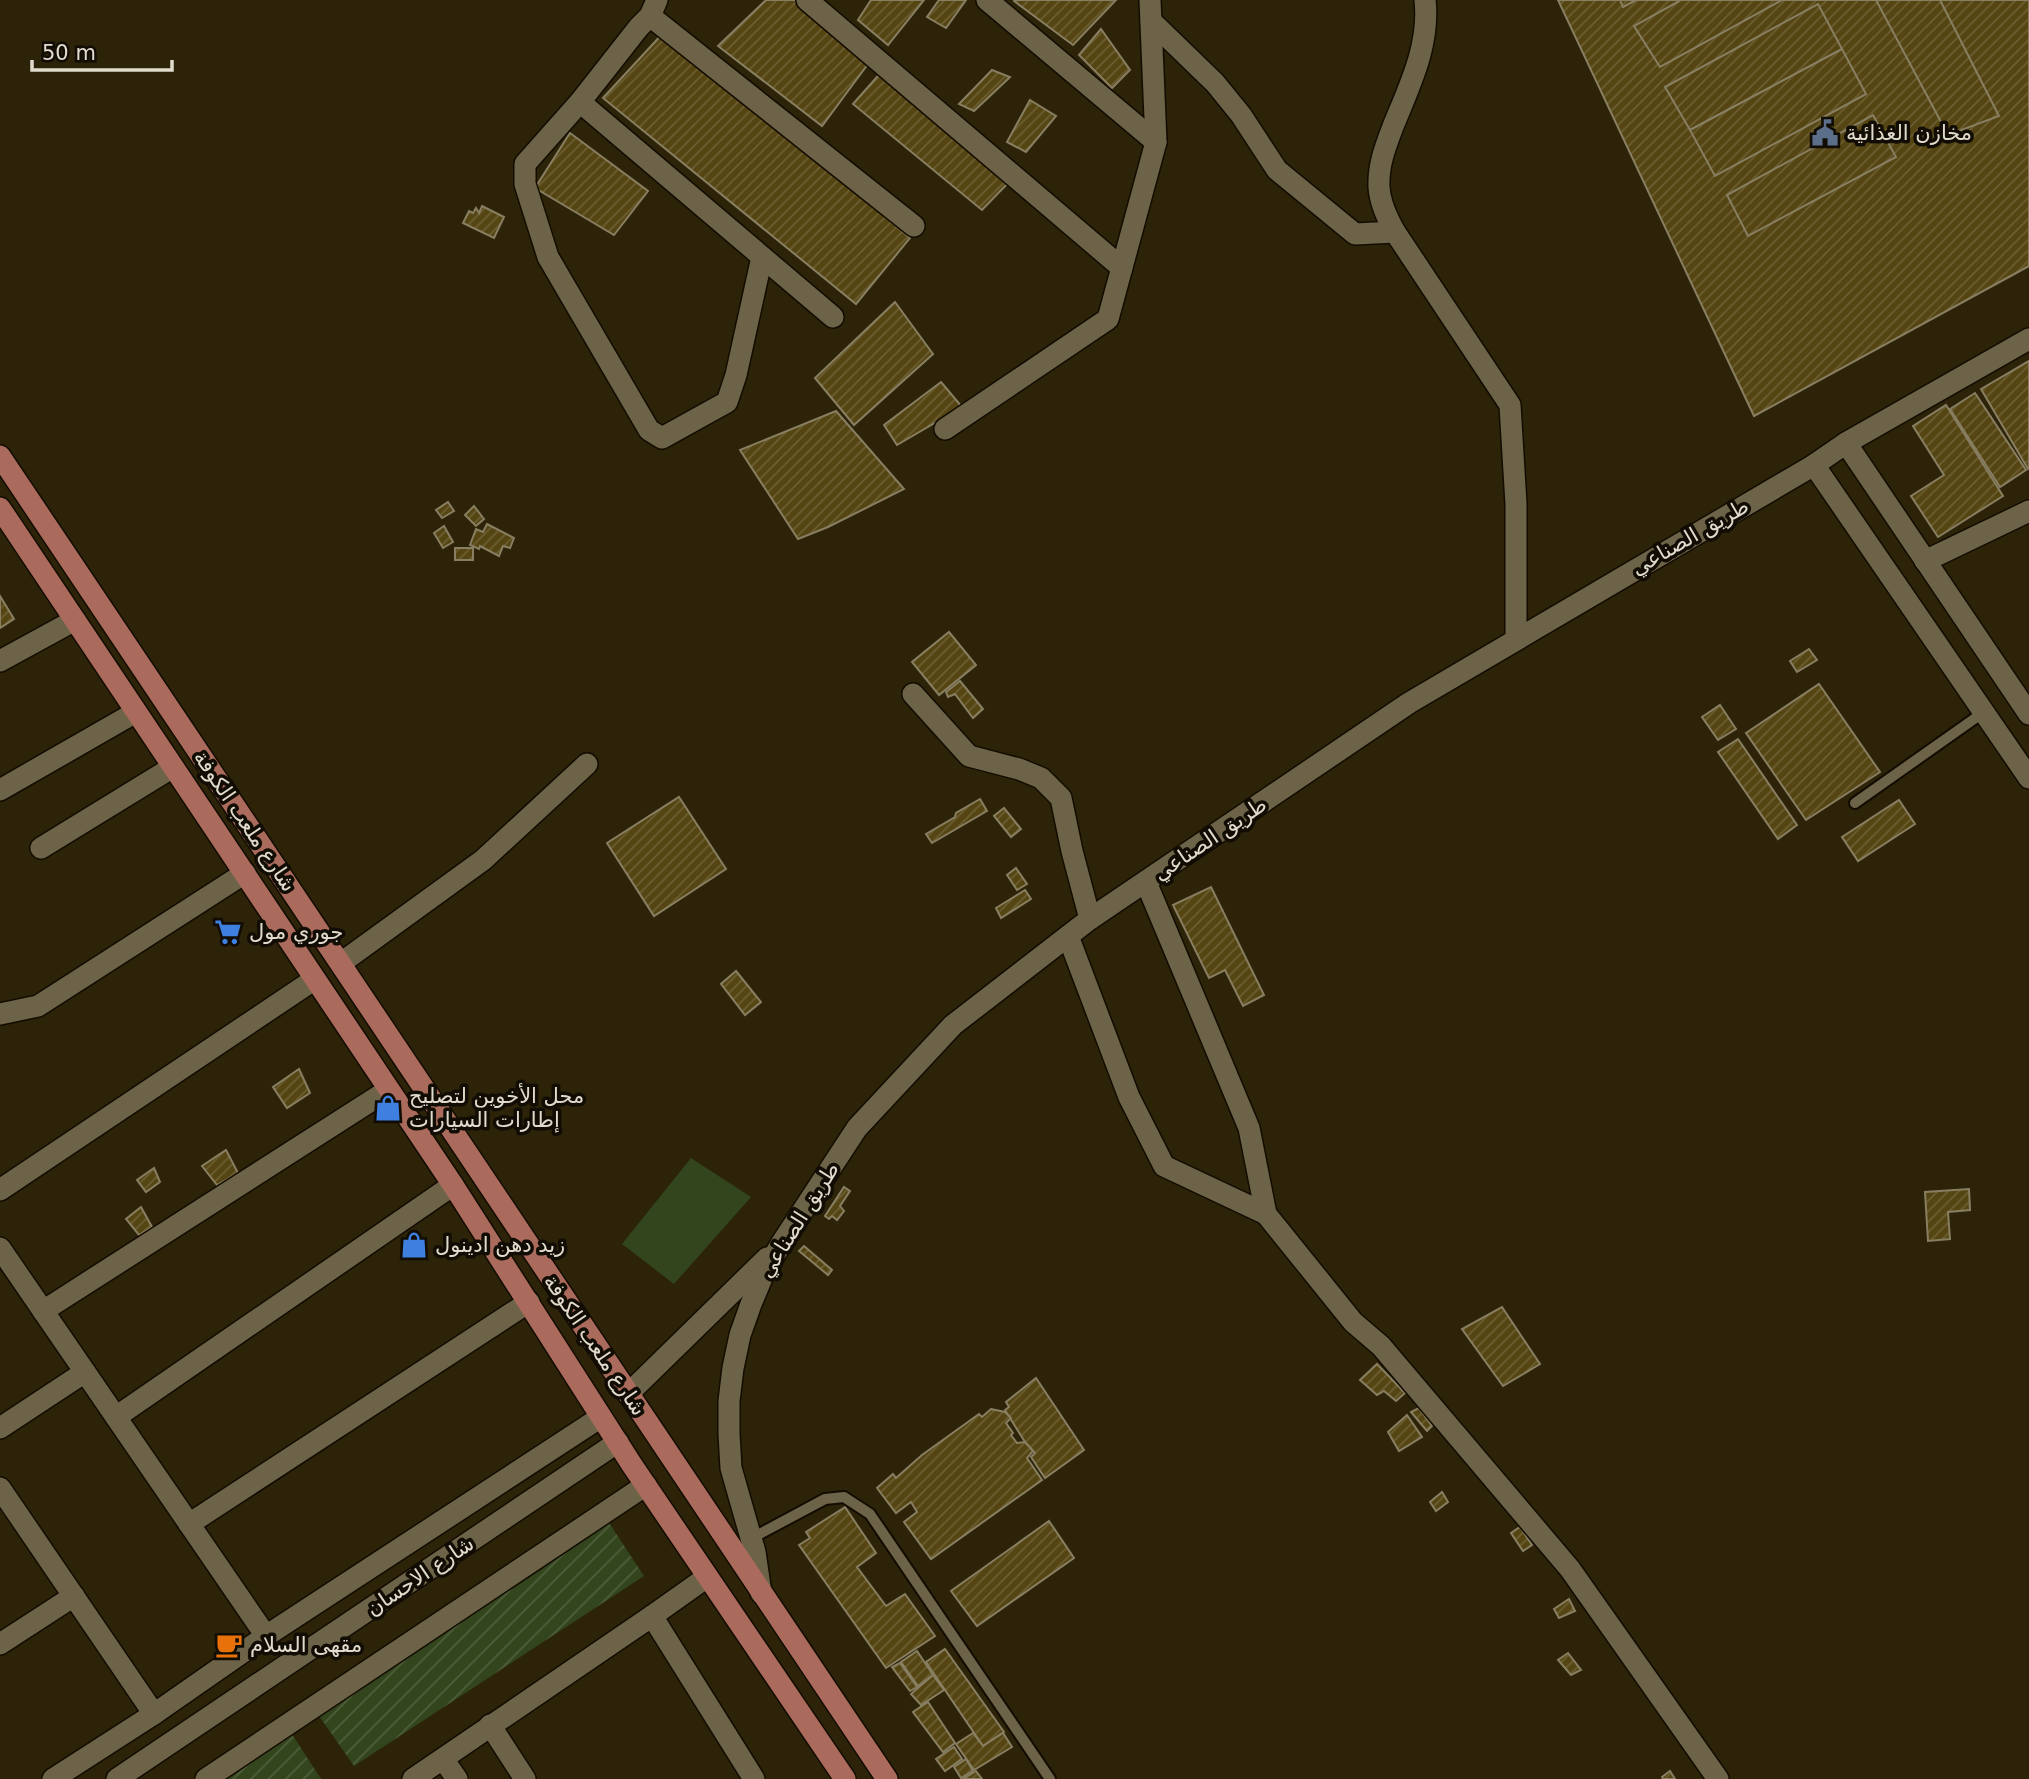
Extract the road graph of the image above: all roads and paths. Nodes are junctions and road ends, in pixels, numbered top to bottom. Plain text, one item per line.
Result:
1 (807, 0) edge
2 (987, 0) edge
3 (1425, 0) edge
4 (654, 8) edge
5 (1150, 11) edge
6 (579, 102) junction
7 (1156, 142) junction
8 (914, 226) dead end
9 (1395, 232) junction
10 (762, 257) junction
11 (1122, 268) junction
12 (833, 317) dead end
13 (2029, 339) edge
14 (945, 429) dead end
15 (1846, 443) junction
16 (0, 456) edge
17 (1814, 465) junction
18 (0, 508) edge
19 (2029, 511) edge
20 (1925, 561) junction
21 (75, 620) junction
22 (1516, 639) junction
23 (0, 661) edge
24 (913, 694) dead end
25 (136, 712) junction
26 (1984, 712) junction
27 (2029, 714) edge
28 (587, 764) dead end
29 (173, 767) junction
30 (214, 774) junction
31 (2029, 778) edge
32 (0, 790) edge
33 (189, 790) junction
34 (232, 801) junction
35 (1855, 803) dead end
36 (208, 818) junction
37 (41, 848) dead end
38 (245, 873) junction
39 (1146, 882) junction
40 (1090, 919) junction
41 (1068, 936) junction
42 (341, 964) junction
43 (315, 979) junction
44 (0, 1014) edge
45 (388, 1090) junction
46 (453, 1185) junction
47 (0, 1191) edge
48 (1266, 1214) junction
49 (781, 1244) junction
50 (0, 1248) edge
51 (529, 1302) junction
52 (43, 1311) junction
53 (85, 1372) junction
54 (628, 1394) junction
55 (116, 1417) junction
56 (601, 1417) junction
57 (0, 1428) edge
58 (618, 1442) junction
59 (646, 1485) junction
60 (0, 1488) edge
61 (189, 1524) junction
62 (752, 1538) junction
63 (707, 1577) junction
64 (761, 1594) junction
65 (74, 1596) junction
66 (652, 1616) junction
67 (266, 1636) junction
68 (0, 1644) edge
69 (154, 1714) junction
70 (490, 1726) junction
71 (443, 1759) junction
72 (53, 1779) edge
73 (117, 1779) edge
74 (206, 1779) edge
75 (413, 1779) edge
76 (457, 1779) edge
77 (525, 1779) edge
78 (754, 1779) edge
79 (845, 1779) edge
80 (887, 1779) edge
81 (1050, 1779) edge
82 (1718, 1779) edge

1 - 11 street
2 - 7 street
3 - 9 street
4 - 6 street
4 - 8 street
5 - 7 street
5 - 9 street
6 - 10 street
6 - 10 street
7 - 11 street
9 - 22 street
10 - 12 street
11 - 14 street
13 - 15 street, طريق الصناعي
15 - 17 street, طريق الصناعي
15 - 20 street
16 - 30 main road, شارع ملعب الكوفة
17 - 22 street, طريق الصناعي
17 - 26 street
18 - 21 main road, شارع ملعب الكوفة
19 - 20 street
20 - 27 street
21 - 23 street
21 - 25 main road, شارع ملعب الكوفة
22 - 39 street, طريق الصناعي
24 - 40 street
25 - 29 main road, شارع ملعب الكوفة
25 - 32 street
26 - 31 street
26 - 35 lane
28 - 42 street
29 - 33 main road, شارع ملعب الكوفة
29 - 37 street
30 - 33 main road
30 - 34 main road, شارع ملعب الكوفة
33 - 36 main road, شارع ملعب الكوفة
34 - 36 main road
34 - 42 main road, شارع ملعب الكوفة
36 - 38 main road, شارع ملعب الكوفة
38 - 43 main road, شارع ملعب الكوفة
38 - 44 street
39 - 40 street, طريق الصناعي
39 - 48 street
40 - 41 street, طريق الصناعي
41 - 48 street
41 - 49 street, طريق الصناعي
42 - 54 main road, شارع ملعب الكوفة
43 - 45 main road, شارع ملعب الكوفة
43 - 47 street
45 - 46 main road, شارع ملعب الكوفة
45 - 52 street
46 - 51 main road, شارع ملعب الكوفة
46 - 55 street
48 - 82 street
49 - 54 street
49 - 62 street, طريق الصناعي
50 - 52 street
51 - 56 main road, شارع ملعب الكوفة
51 - 61 street
52 - 53 street
53 - 55 street
53 - 57 street
54 - 64 main road, شارع ملعب الكوفة
55 - 61 street
56 - 58 main road, شارع ملعب الكوفة
56 - 67 street
58 - 59 main road, شارع ملعب الكوفة
58 - 73 street, شارع الاحسان
59 - 63 main road, شارع ملعب الكوفة
59 - 74 street
60 - 65 street
61 - 67 street
62 - 64 street, طريق الصناعي
62 - 81 lane
63 - 66 street
63 - 79 main road, شارع ملعب الكوفة
64 - 80 main road, شارع ملعب الكوفة
65 - 68 street
65 - 69 street
66 - 70 street
66 - 78 street
67 - 69 street
69 - 72 street
70 - 71 street
70 - 77 street
71 - 75 street
71 - 76 street

